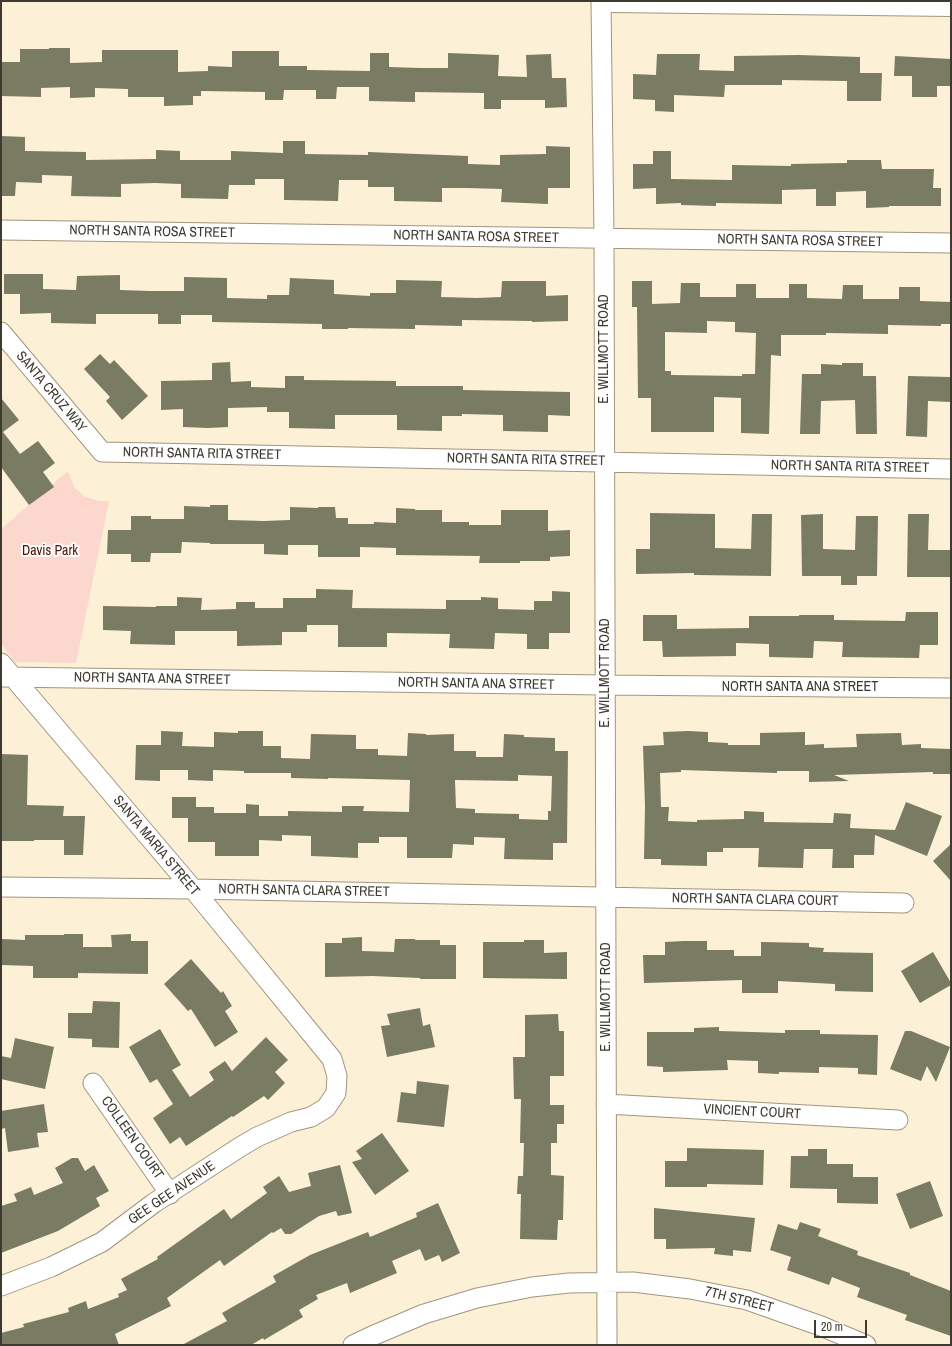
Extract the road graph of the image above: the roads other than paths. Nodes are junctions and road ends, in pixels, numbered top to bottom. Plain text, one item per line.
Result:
1 (601, 1) edge
2 (610, 1) edge
3 (951, 5) edge
4 (1, 230) edge
5 (604, 238) junction
6 (951, 243) edge
7 (1, 332) edge
8 (102, 452) joint
9 (604, 461) junction
10 (951, 469) edge
11 (5, 672) edge
12 (605, 685) junction
13 (951, 688) edge
14 (1, 887) edge
15 (193, 889) junction
16 (606, 896) junction
17 (904, 904) dead end
18 (93, 1083) dead end
19 (336, 1093) joint
20 (606, 1104) junction
21 (898, 1120) dead end
22 (170, 1194) junction
23 (607, 1282) junction
24 (1, 1286) edge
25 (355, 1344) edge
26 (607, 1345) edge
27 (866, 1345) edge

1 - 5 street, E. WILLMOTT ROAD
2 - 3 main road
4 - 5 street, NORTH SANTA ROSA STREET
5 - 6 street, NORTH SANTA ROSA STREET
5 - 9 street, E. WILLMOTT ROAD
7 - 8 street, SANTA CRUZ WAY
8 - 9 street, NORTH SANTA RITA STREET
9 - 10 street, NORTH SANTA RITA STREET
9 - 12 street, E. WILLMOTT ROAD
11 - 12 street, NORTH SANTA ANA STREET
11 - 15 street, SANTA MARIA STREET
12 - 13 street, NORTH SANTA ANA STREET
12 - 16 street, E. WILLMOTT ROAD
14 - 15 street, NORTH SANTA CLARA STREET
15 - 16 street, NORTH SANTA CLARA STREET
15 - 19 street, SANTA MARIA STREET
16 - 17 street, NORTH SANTA CLARA COURT
16 - 20 street, E. WILLMOTT ROAD
18 - 22 street, COLLEEN COURT
19 - 22 street, GEE GEE AVENUE
20 - 21 street, VINCIENT COURT
20 - 23 street, E. WILLMOTT ROAD
22 - 24 street, GEE GEE AVENUE
23 - 25 street, 7TH STREET
23 - 26 street, E. WILLMOTT ROAD
23 - 27 street, 7TH STREET

